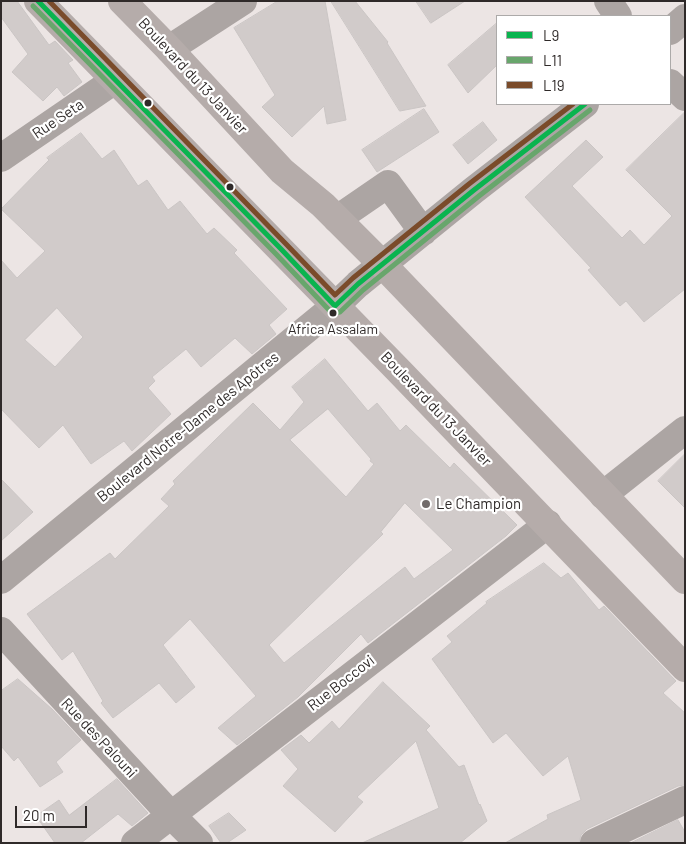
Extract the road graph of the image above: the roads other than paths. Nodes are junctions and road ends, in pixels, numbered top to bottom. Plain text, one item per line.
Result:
1 (38, 1) edge
2 (122, 1) edge
3 (243, 1) edge
4 (608, 1) edge
5 (617, 15) edge
6 (685, 18) edge
7 (671, 30) edge
8 (169, 49) junction
9 (115, 80) junction
10 (671, 83) edge
11 (685, 97) edge
12 (584, 105) edge
13 (1, 158) edge
14 (337, 219) junction
15 (423, 232) junction
16 (382, 265) junction
17 (335, 306) junction
18 (685, 430) edge
19 (603, 495) junction
20 (548, 524) junction
21 (1, 580) edge
22 (685, 580) edge
23 (1, 631) edge
24 (685, 668) edge
25 (685, 800) edge
26 (170, 815) junction
27 (135, 843) edge
28 (199, 843) edge
29 (594, 843) edge

1 - 9 highway, Boulevard du 13 Janvier
2 - 8 highway, Boulevard du 13 Janvier
3 - 8 street
4 - 5 street
6 - 7 street
8 - 14 highway, Boulevard du 13 Janvier
9 - 13 street, Rue Seta
9 - 17 highway, Boulevard du 13 Janvier
10 - 11 street
12 - 15 street, Boulevard Notre-Dame des Apôtres
14 - 15 street
14 - 16 highway, Boulevard du 13 Janvier
15 - 16 street, Boulevard Notre-Dame des Apôtres
16 - 17 street, Boulevard Notre-Dame des Apôtres
16 - 19 highway, Boulevard du 13 Janvier
17 - 20 highway, Boulevard du 13 Janvier
17 - 21 street, Boulevard Notre-Dame des Apôtres
18 - 19 street
19 - 22 highway, Boulevard du 13 Janvier
20 - 24 highway, Boulevard du 13 Janvier
20 - 26 street, Rue Boccovi
23 - 26 street, Rue des Palouni
25 - 29 street
26 - 27 street, Rue Boccovi
26 - 28 street, Rue des Palouni

